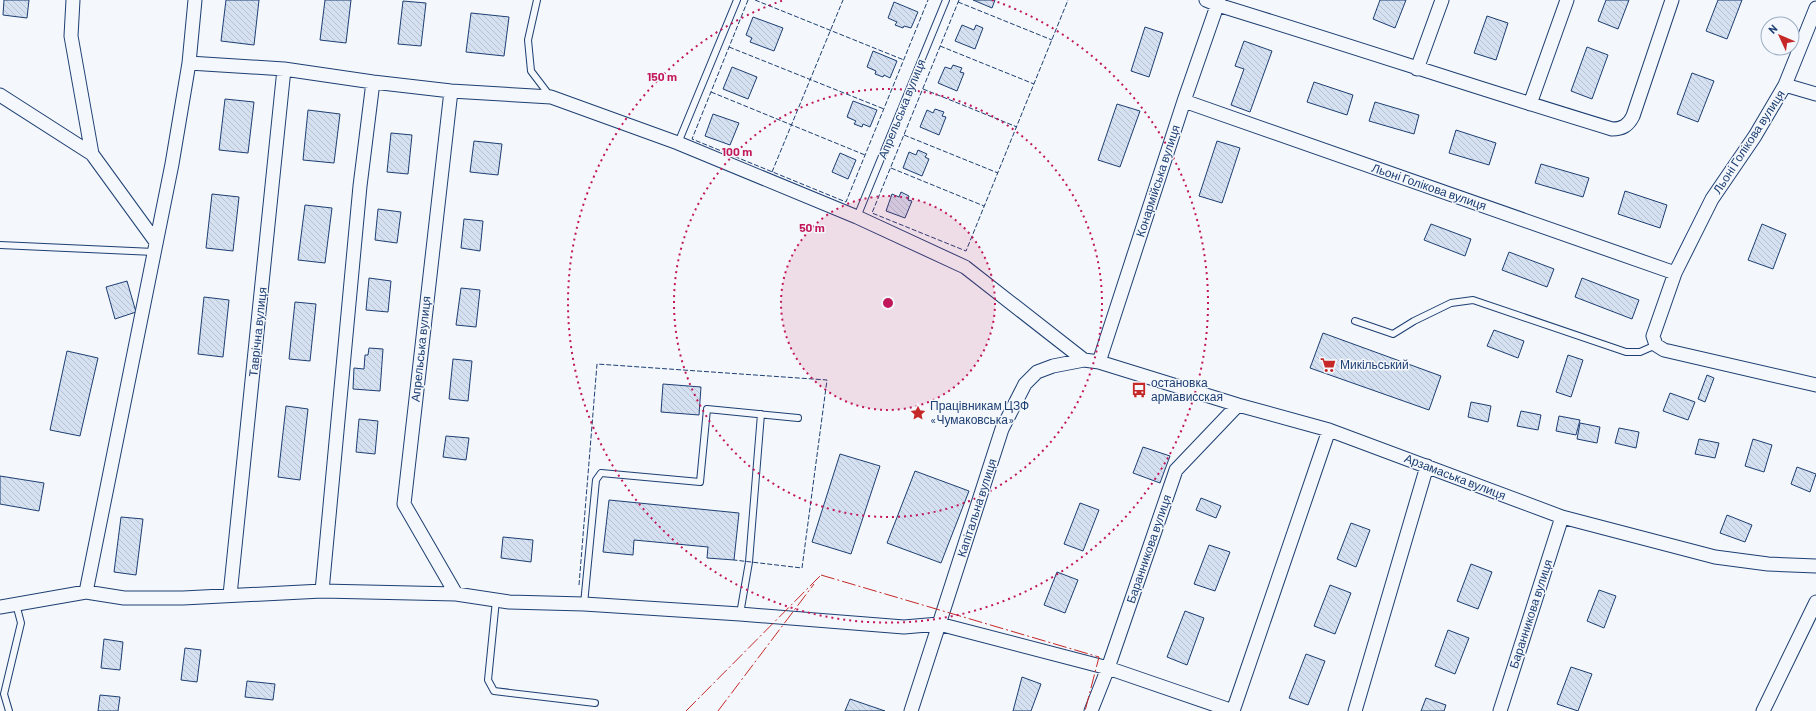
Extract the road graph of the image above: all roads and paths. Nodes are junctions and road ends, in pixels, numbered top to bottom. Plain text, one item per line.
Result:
1 (74, 0) edge
2 (195, 0) edge
3 (537, 0) edge
4 (737, 0) edge
5 (946, 0) edge
6 (1442, 0) edge
7 (1567, 0) edge
8 (1672, 0) edge
9 (1214, 2) edge
10 (1816, 8) edge
11 (189, 63) junction
12 (284, 69) junction
13 (1417, 69) junction
14 (373, 82) junction
15 (1785, 85) junction
16 (451, 91) junction
17 (1816, 94) edge
18 (0, 95) edge
19 (551, 97) junction
20 (1184, 101) junction
21 (1530, 104) junction
22 (678, 143) junction
23 (92, 154) junction
24 (857, 217) junction
25 (0, 245) edge
26 (155, 247) junction
27 (1675, 273) junction
28 (1355, 321) dead end
29 (1656, 345) junction
30 (1084, 360) junction
31 (1099, 362) junction
32 (1816, 384) edge
33 (1238, 405) junction
34 (761, 414) junction
35 (798, 418) dead end
36 (1329, 430) junction
37 (1427, 466) junction
38 (1562, 517) junction
39 (1816, 566) edge
40 (322, 591) junction
41 (86, 592) junction
42 (456, 594) junction
43 (230, 595) junction
44 (496, 600) junction
45 (1816, 602) edge
46 (16, 604) junction
47 (584, 604) junction
48 (0, 607) edge
49 (740, 614) junction
50 (939, 624) junction
51 (1108, 668) junction
52 (595, 703) dead end
53 (9, 711) edge
54 (911, 711) edge
55 (1091, 711) edge
56 (1233, 711) edge
57 (1355, 711) edge
58 (1500, 711) edge
59 (1763, 711) edge

1 - 23 street
2 - 11 street
3 - 19 lane
4 - 22 lane
5 - 24 lane, Апрельська вулиця
6 - 13 street
7 - 21 street
8 - 21 street
9 - 13 street
9 - 20 street, Конармійська вулиця
10 - 15 street, Льоні Голікова вулиця
11 - 12 street
11 - 26 street
12 - 14 street
12 - 43 street, Таврічна вулиця
13 - 21 street
14 - 16 street
14 - 40 street
15 - 17 street
15 - 27 street, Льоні Голікова вулиця
16 - 19 street
16 - 42 street, Апрельська вулиця
18 - 23 street
19 - 22 street
20 - 27 street, Льоні Голікова вулиця
20 - 31 street, Конармійська вулиця
22 - 24 street
23 - 26 street
24 - 30 street
25 - 26 lane
26 - 41 street
27 - 29 street, Льоні Голікова вулиця
28 - 29 lane
29 - 32 street
30 - 31 street, Капітальна вулиця
30 - 50 street, Капітальна вулиця
31 - 33 street, Арзамаська вулиця
33 - 36 street, Арзамаська вулиця
33 - 51 street, Баранникова вулиця
34 - 35 lane
34 - 47 lane
34 - 49 lane
36 - 37 street, Арзамаська вулиця
36 - 56 street
37 - 38 street, Арзамаська вулиця
37 - 57 street
38 - 39 street, Арзамаська вулиця
38 - 58 street, Баранникова вулиця
40 - 42 street
40 - 43 street
41 - 43 street
41 - 46 street
42 - 44 street
44 - 47 street
44 - 52 lane
45 - 59 street
46 - 48 street
46 - 53 lane
47 - 49 street
49 - 50 street
50 - 51 street
50 - 54 street, Капітальна вулиця
51 - 55 street, Баранникова вулиця
51 - 56 street

